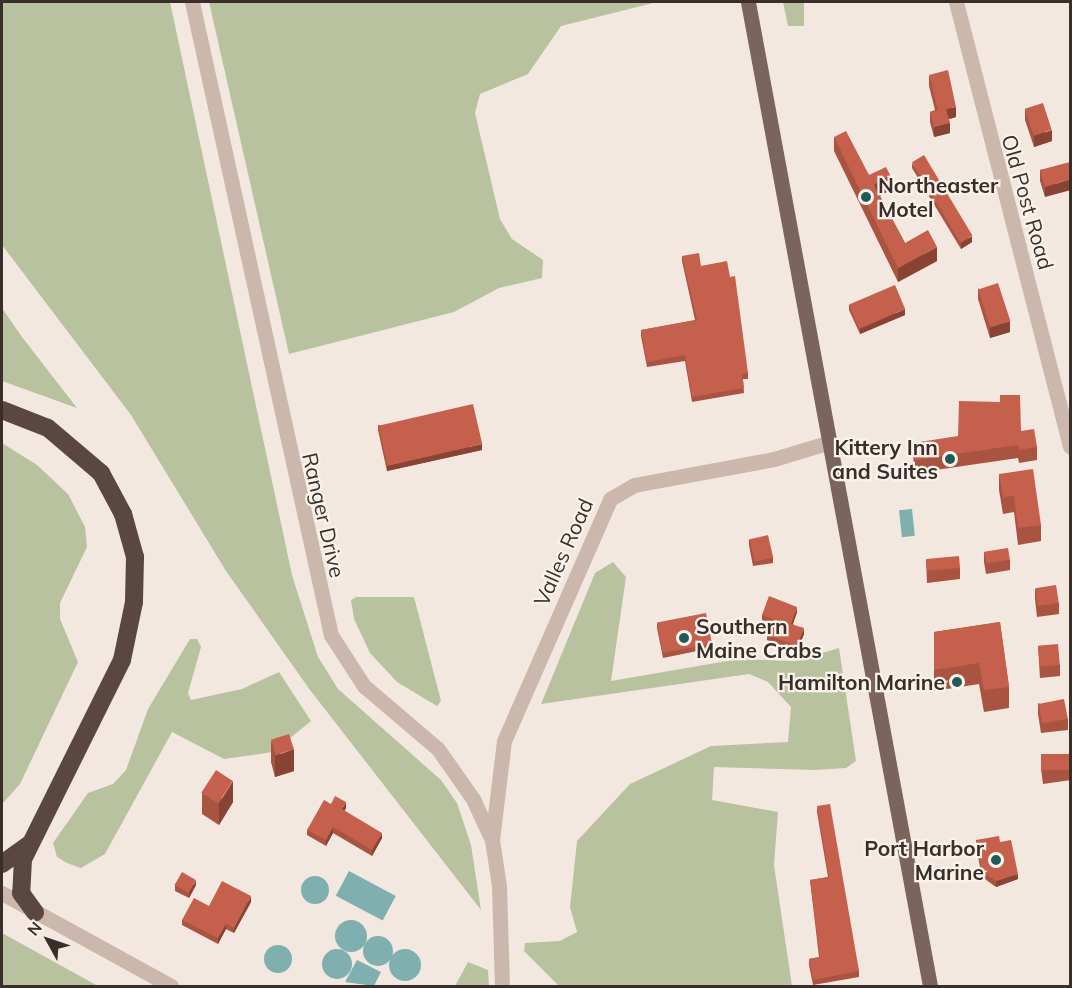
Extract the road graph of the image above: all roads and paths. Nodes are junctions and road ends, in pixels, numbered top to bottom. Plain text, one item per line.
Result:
1 (192, 2) edge
2 (748, 2) edge
3 (956, 2) edge
4 (2, 410) edge
5 (830, 442) junction
6 (1071, 447) edge
7 (492, 840) junction
8 (28, 845) junction
9 (2, 864) edge
10 (2, 893) edge
11 (34, 912) junction
12 (171, 987) edge
13 (502, 987) edge
14 (930, 987) edge

1 - 7 street, Ranger Drive
2 - 5 main road
3 - 6 street, Old Post Road
4 - 8 highway
5 - 7 street, Valles Road
5 - 14 main road
7 - 13 street, Ranger Drive
8 - 9 highway
8 - 11 highway
10 - 11 street
11 - 12 street

